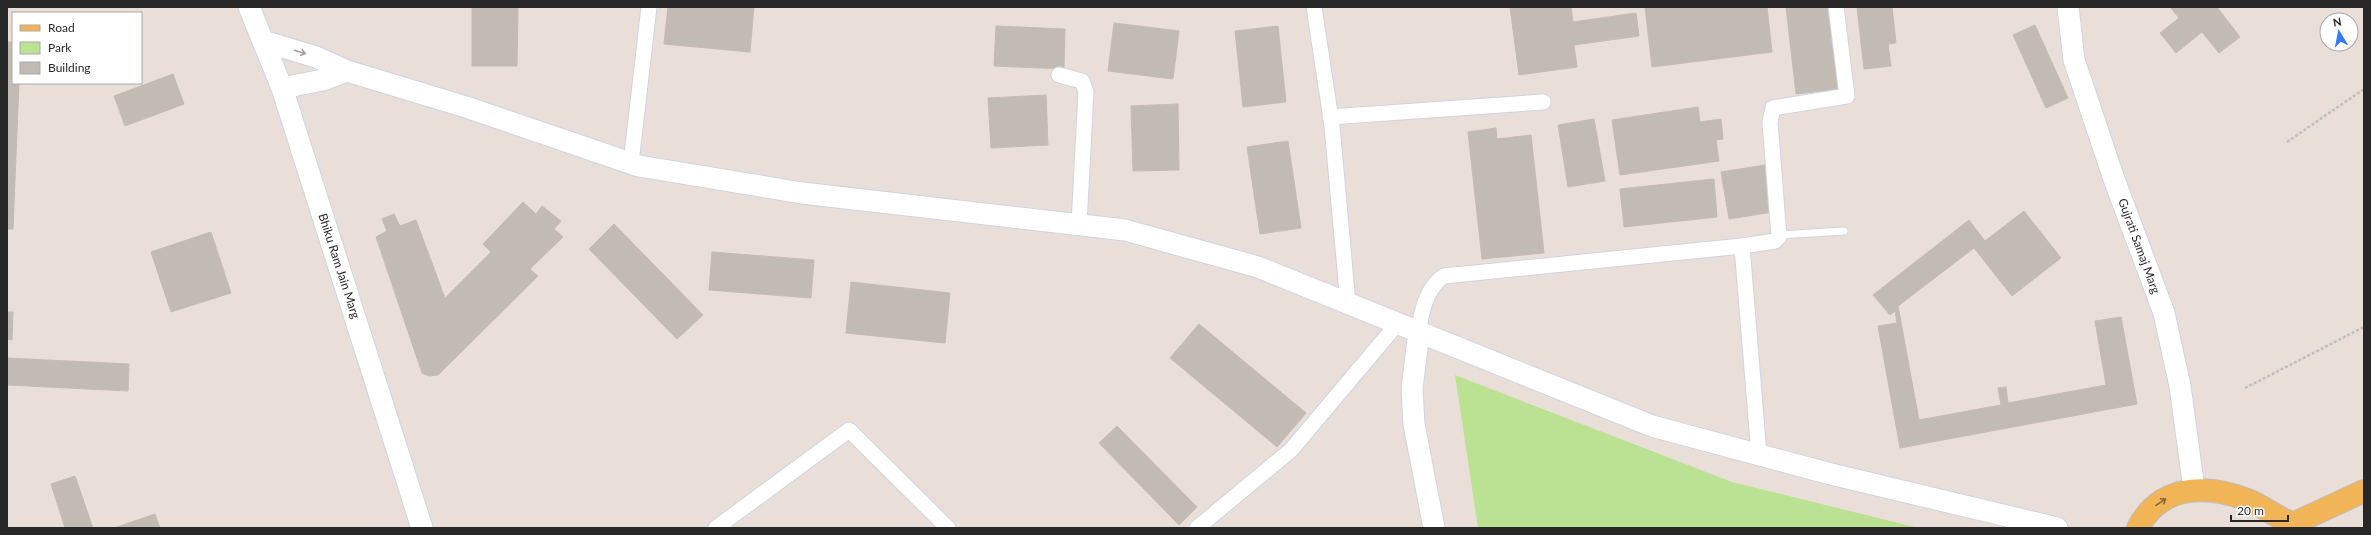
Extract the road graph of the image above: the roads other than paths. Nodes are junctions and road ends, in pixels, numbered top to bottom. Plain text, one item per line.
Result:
1 (248, 7) edge
2 (649, 7) edge
3 (1314, 7) edge
4 (1836, 7) edge
5 (2068, 7) edge
6 (263, 41) junction
7 (347, 71) junction
8 (1059, 74) dead end
9 (282, 88) junction
10 (1543, 102) dead end
11 (1330, 117) junction
12 (631, 163) junction
13 (1079, 224) junction
14 (1844, 231) dead end
15 (1779, 235) junction
16 (1742, 246) junction
17 (1348, 304) junction
18 (1398, 323) junction
19 (1418, 331) junction
20 (1759, 455) junction
21 (2194, 489) junction
22 (2364, 491) edge
23 (2289, 526) edge
24 (422, 528) edge
25 (716, 528) edge
26 (948, 528) edge
27 (1197, 528) edge
28 (1434, 528) edge
29 (2057, 528) edge
30 (2138, 528) edge

1 - 6 street, Bhiku Ram Jain Marg
2 - 12 street
3 - 11 street
4 - 15 street
5 - 21 street, Gujrati Samaj Marg
6 -> 7 street
6 - 9 street, Bhiku Ram Jain Marg
7 - 9 street
7 - 12 street
8 - 13 street
9 - 24 street, Bhiku Ram Jain Marg
10 - 11 street
11 - 17 street
12 - 13 street
13 - 17 street
14 - 15 lane
15 - 16 street
16 - 19 street
16 - 20 street
17 - 18 street
18 - 19 street
18 - 27 street
19 - 20 street
19 - 28 street
20 - 29 street
21 - 23 main road
30 -> 21 main road
22 - 23 main road
25 - 26 street

